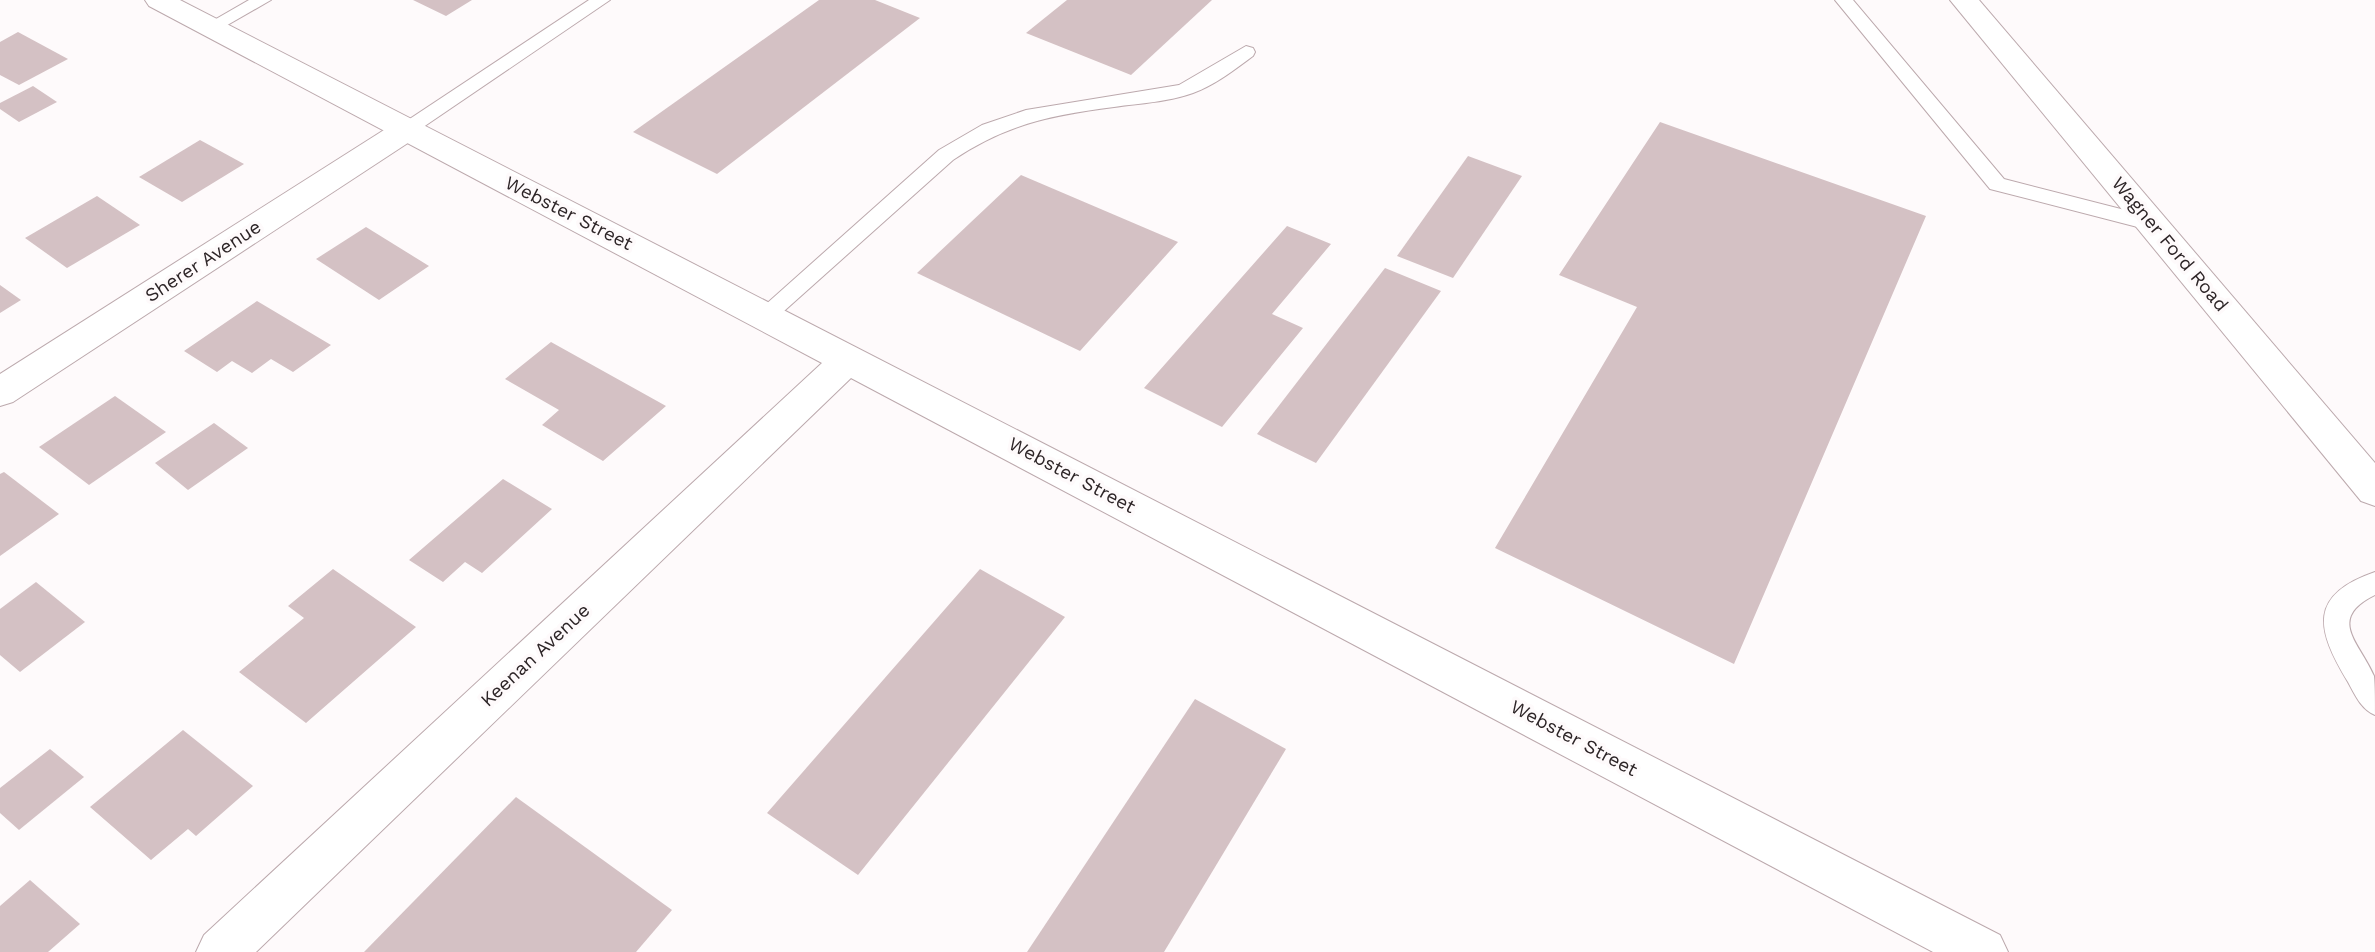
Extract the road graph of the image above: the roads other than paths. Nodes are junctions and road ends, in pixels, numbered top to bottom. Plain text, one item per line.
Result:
1 (159, 0) edge
2 (262, 0) edge
3 (601, 0) edge
4 (1844, 0) edge
5 (1964, 0) edge
6 (211, 27) junction
7 (1246, 52) dead end
8 (406, 130) junction
9 (2152, 224) junction
10 (766, 314) junction
11 (849, 359) junction
12 (0, 392) edge
13 (2375, 490) edge
14 (2375, 583) edge
15 (2375, 702) edge
16 (221, 952) edge
17 (1983, 952) edge

1 - 6 street, Webster Street
2 - 6 lane
3 - 8 lane
4 - 9 lane
5 - 9 street, Wagner Ford Road
6 - 8 street, Webster Street
7 - 10 lane
8 - 10 street, Webster Street
8 - 12 street, Sherer Avenue
9 - 13 street, Wagner Ford Road
10 - 11 street, Webster Street
11 - 16 street, Keenan Avenue
11 - 17 street, Webster Street
14 - 15 lane

